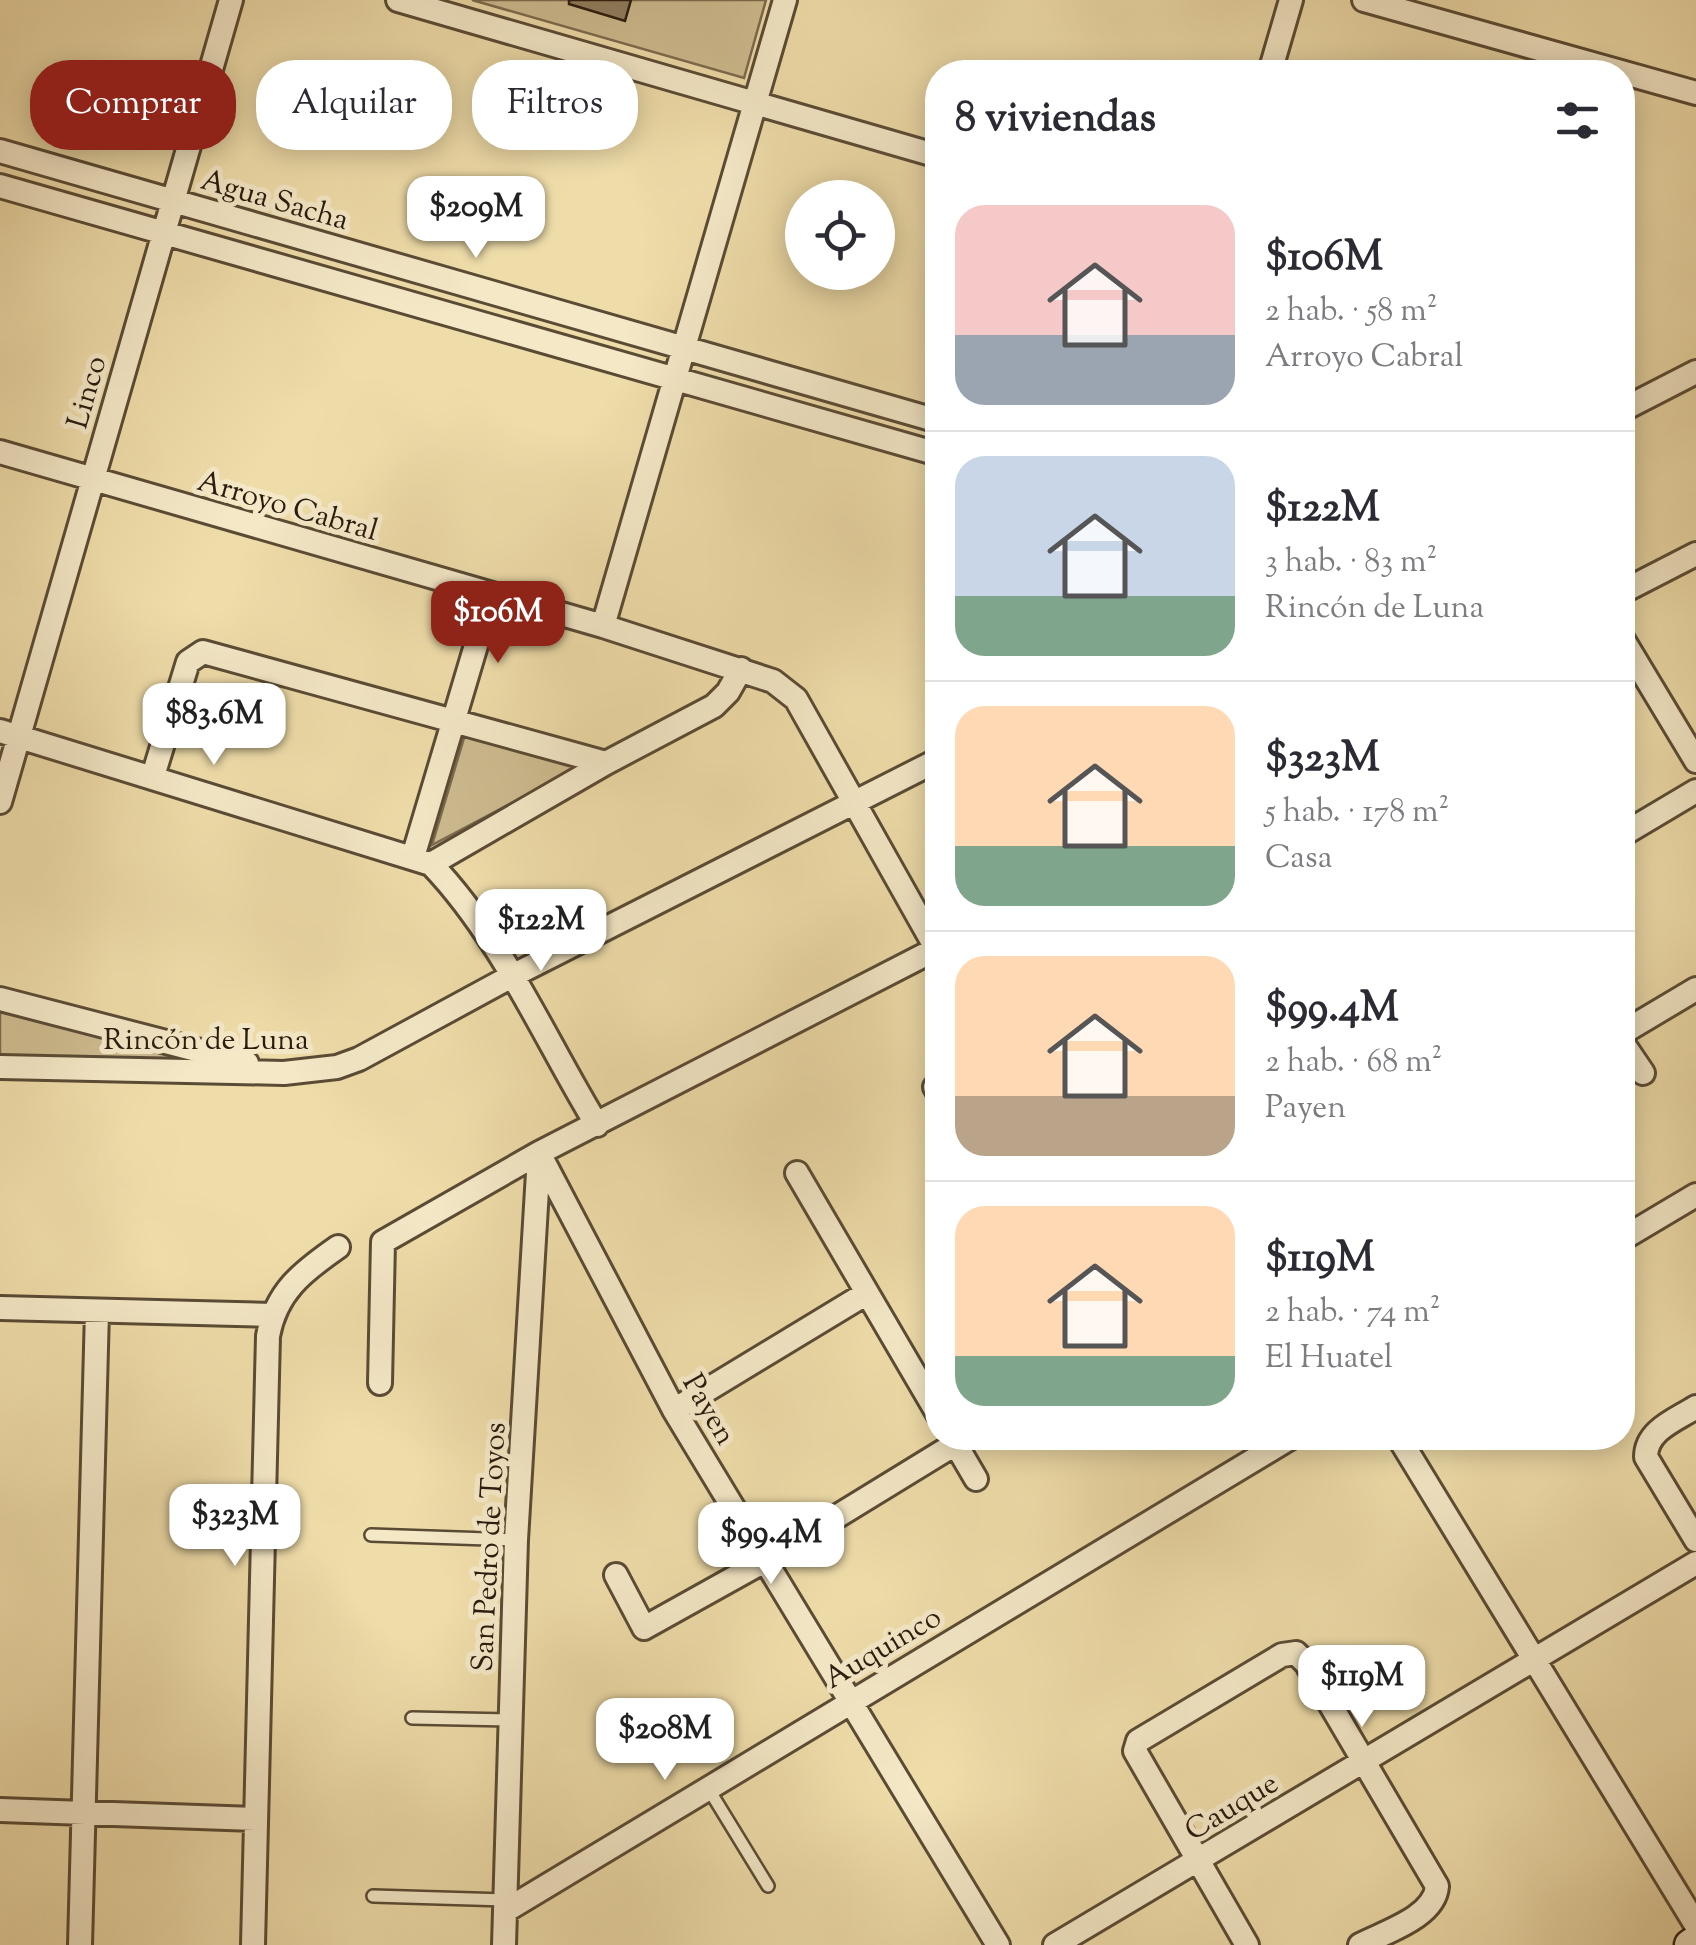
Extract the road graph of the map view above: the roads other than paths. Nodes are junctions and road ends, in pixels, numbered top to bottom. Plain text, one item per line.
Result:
1 (232, 0) edge
2 (398, 0) edge
3 (784, 0) edge
4 (1291, 0) edge
5 (1364, 0) edge
6 (1274, 60) edge
7 (1551, 60) edge
8 (1635, 80) edge
9 (1696, 93) edge
10 (754, 103) junction
11 (0, 151) edge
12 (925, 152) edge
13 (0, 186) edge
14 (173, 201) junction
15 (165, 232) junction
16 (684, 348) junction
17 (1696, 372) edge
18 (674, 380) junction
19 (1635, 403) edge
20 (925, 417) edge
21 (925, 450) edge
22 (0, 452) edge
23 (92, 479) junction
24 (1696, 554) edge
25 (1635, 585) edge
26 (491, 596) junction
27 (603, 626) junction
28 (1635, 660) edge
29 (742, 669) junction
30 (454, 722) junction
31 (9, 734) edge
32 (1696, 761) edge
33 (606, 762) junction
34 (925, 767) edge
35 (153, 776) junction
36 (1696, 791) edge
37 (0, 802) edge
38 (855, 802) junction
39 (1635, 827) edge
40 (422, 860) junction
41 (925, 927) edge
42 (925, 954) edge
43 (512, 976) junction
44 (1696, 989) edge
45 (0, 999) edge
46 (1635, 1025) edge
47 (1635, 1062) edge
48 (0, 1067) edge
49 (284, 1073) junction
50 (1643, 1074) dead end
51 (596, 1125) junction
52 (540, 1153) junction
53 (797, 1173) dead end
54 (1696, 1194) edge
55 (1635, 1230) edge
56 (338, 1246) dead end
57 (867, 1293) junction
58 (0, 1308) edge
59 (97, 1310) junction
60 (272, 1314) junction
61 (380, 1383) dead end
62 (925, 1392) edge
63 (1696, 1407) edge
64 (674, 1410) junction
65 (939, 1450) edge
66 (958, 1450) edge
67 (1270, 1450) edge
68 (1406, 1450) edge
69 (976, 1479) dead end
70 (371, 1534) dead end
71 (516, 1540) junction
72 (1696, 1540) edge
73 (766, 1560) junction
74 (1696, 1563) edge
75 (616, 1576) dead end
76 (1534, 1658) junction
77 (851, 1700) junction
78 (412, 1718) dead end
79 (511, 1720) junction
80 (1364, 1760) junction
81 (708, 1788) junction
82 (0, 1810) edge
83 (84, 1812) junction
84 (255, 1819) junction
85 (1198, 1862) junction
86 (768, 1886) dead end
87 (373, 1896) dead end
88 (506, 1905) junction
89 (1696, 1925) edge
90 (80, 1945) edge
91 (252, 1945) edge
92 (504, 1945) edge
93 (998, 1945) edge
94 (1055, 1945) edge
95 (1247, 1945) edge
96 (1360, 1945) edge

1 - 14 street, Linco
2 - 10 street
3 - 10 street
4 - 6 street
5 - 7 street
8 - 9 street
10 - 12 street
10 - 16 street
11 - 14 street, Agua Sacha
13 - 15 street, Agua Sacha
14 - 15 street, Linco
14 - 16 street, Agua Sacha
15 - 18 street, Agua Sacha
15 - 23 street, Linco
16 - 18 street
16 - 20 street, Agua Sacha
17 - 19 street
18 - 21 street, Agua Sacha
18 - 27 street
22 - 23 street, Arroyo Cabral
23 - 26 street, Arroyo Cabral
23 - 31 street, Linco
24 - 25 street
26 - 27 street, Arroyo Cabral
26 - 30 street
27 - 29 street, Arroyo Cabral
28 - 32 street
29 - 33 street
29 - 38 street, Arroyo Cabral
30 - 33 street
30 - 35 street
30 - 40 street
31 - 35 street
31 - 37 street, Linco
33 - 40 street
34 - 38 street, Rincón de Luna
35 - 40 street
36 - 39 street
38 - 41 street, Arroyo Cabral
38 - 43 street, Rincón de Luna
40 - 43 street
42 - 51 street
43 - 49 street, Rincón de Luna
43 - 51 street
44 - 46 street
45 - 49 street
47 - 50 street
48 - 49 street, Rincón de Luna
51 - 52 street
52 - 61 street
52 - 64 street, Payen
52 - 71 street, San Pedro de Toyos
53 - 57 street
54 - 55 street
56 - 60 street
57 - 62 street
57 - 64 street
58 - 59 street
59 - 60 street
59 - 83 street
60 - 84 street
63 - 72 street
64 - 73 street, Payen
65 - 73 street
66 - 69 street
67 - 77 street, Auquinco
68 - 76 street
70 - 71 lane
71 - 79 street, San Pedro de Toyos
73 - 75 street
73 - 77 street, Payen
74 - 76 street, Cauque
76 - 80 street, Cauque
76 - 89 street
77 - 81 street, Auquinco
77 - 93 street, Payen
78 - 79 lane
79 - 88 street, San Pedro de Toyos
80 - 85 street, Cauque
80 - 85 street
80 - 96 street
81 - 86 lane
81 - 88 street, Auquinco
82 - 83 street
83 - 84 street
83 - 90 street
84 - 91 street
85 - 94 street, Cauque
85 - 95 street
87 - 88 lane
88 - 92 street, San Pedro de Toyos

